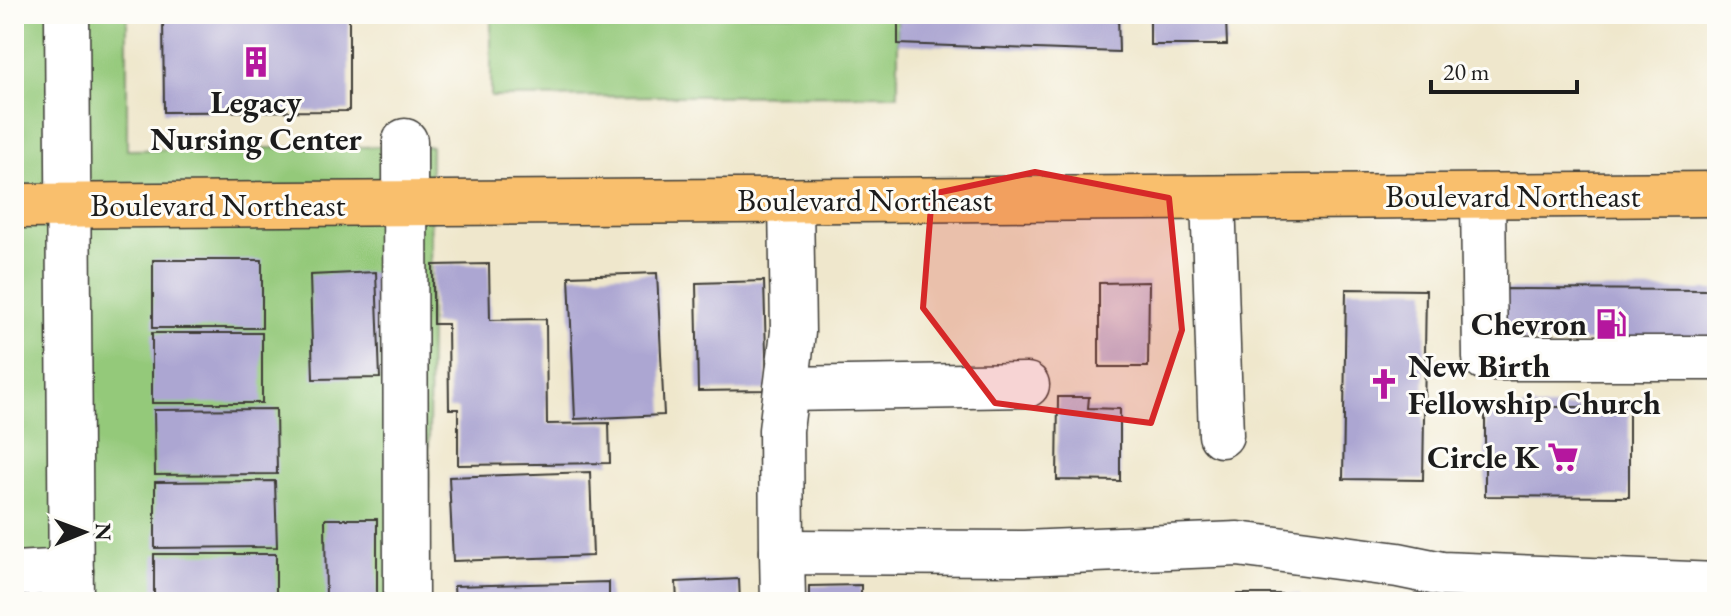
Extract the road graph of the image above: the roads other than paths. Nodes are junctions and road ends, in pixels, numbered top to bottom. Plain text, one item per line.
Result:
1 (67, 14) edge
2 (405, 141) dead end
3 (1717, 194) edge
4 (1483, 196) junction
5 (1213, 198) junction
6 (791, 201) junction
7 (404, 204) junction
8 (14, 206) edge
9 (68, 206) junction
10 (1717, 358) edge
11 (1027, 385) dead end
12 (786, 389) junction
13 (1221, 435) dead end
14 (782, 552) junction
15 (14, 574) edge
16 (1717, 585) edge
17 (71, 587) edge
18 (406, 602) edge
19 (783, 602) edge

1 - 9 street
2 - 7 street
3 - 4 main road, Boulevard Northeast
4 - 5 main road, Boulevard Northeast
4 - 10 street
5 - 6 main road, Boulevard Northeast
5 - 13 street
6 - 7 main road, Boulevard Northeast
6 - 12 street
7 - 9 main road, Boulevard Northeast
7 - 18 street
8 - 9 main road, Boulevard Northeast
9 - 17 street
11 - 12 street
12 - 14 street
14 - 16 street
14 - 19 street
15 - 17 street

